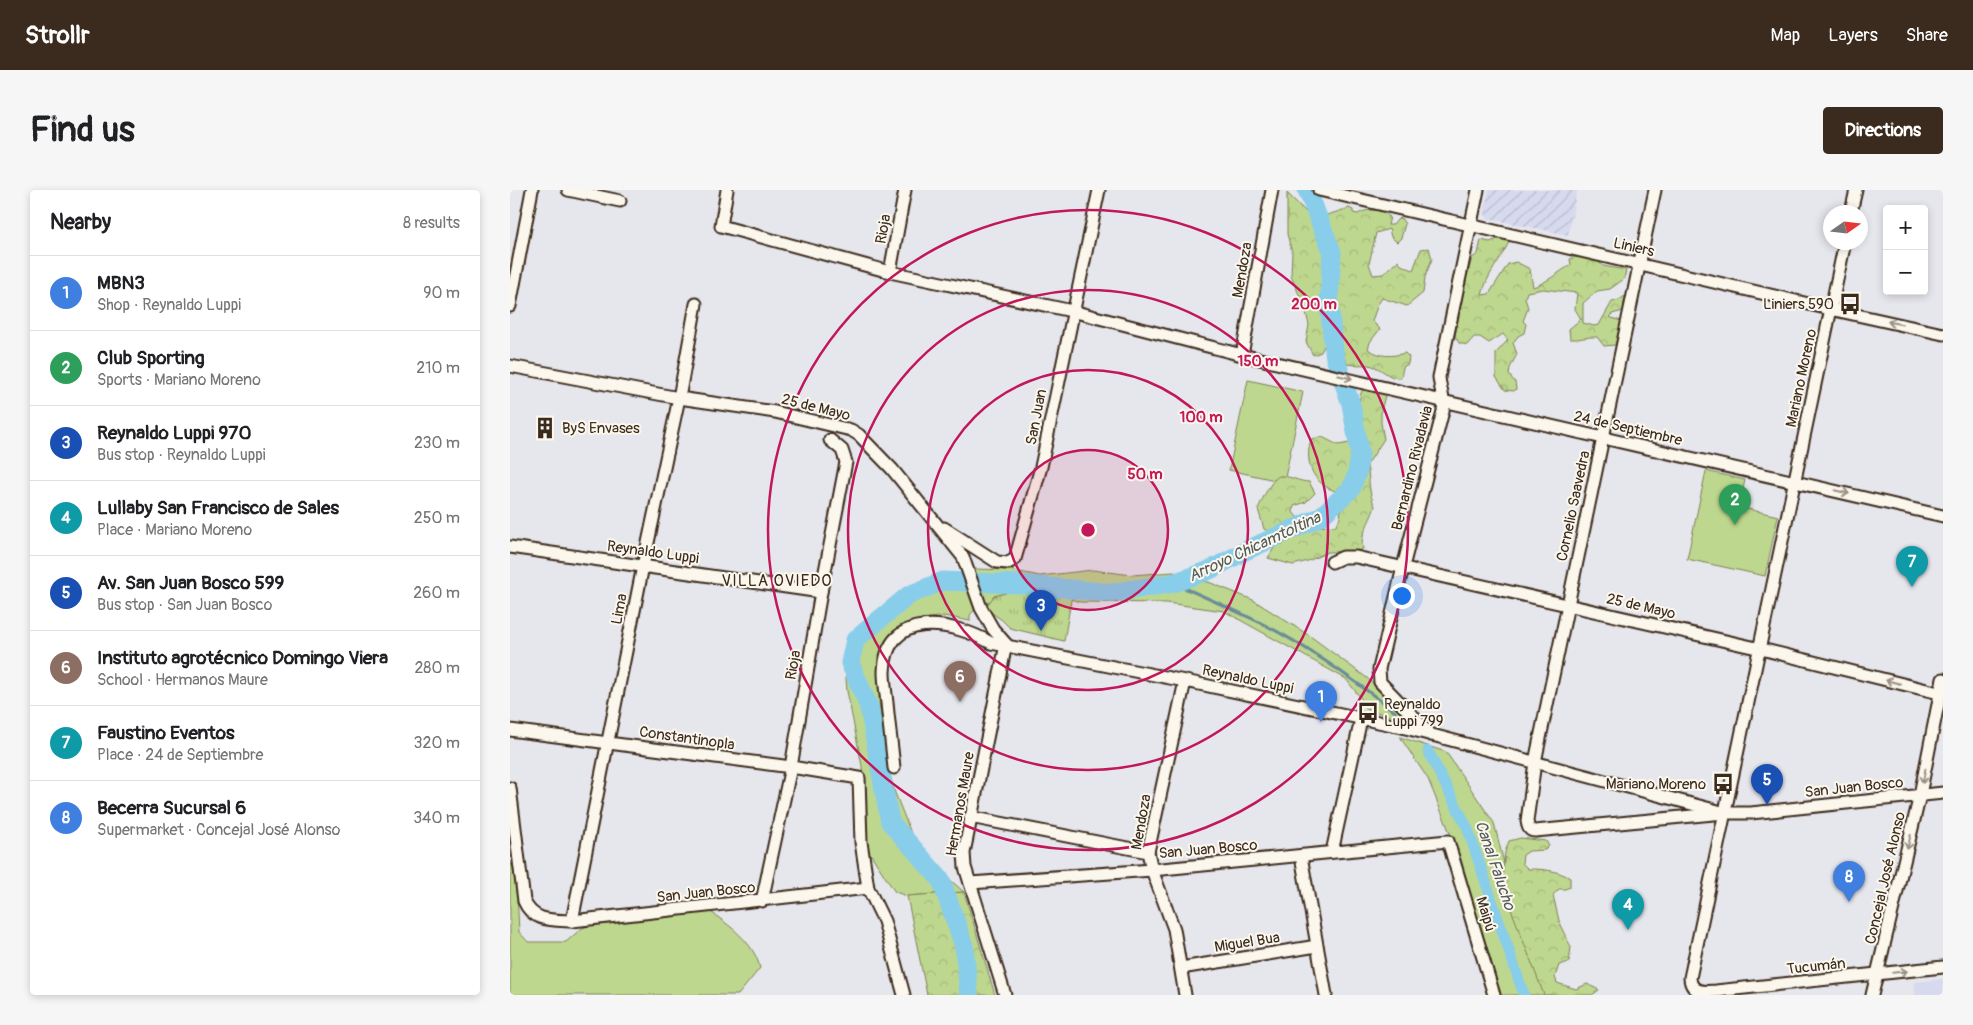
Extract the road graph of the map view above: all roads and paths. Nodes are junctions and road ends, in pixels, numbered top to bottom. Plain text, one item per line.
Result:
1 (532, 190) edge
2 (568, 190) edge
3 (727, 190) edge
4 (905, 190) edge
5 (1099, 190) edge
6 (1272, 190) edge
7 (1319, 190) edge
8 (1478, 190) edge
9 (1655, 190) edge
10 (1856, 190) edge
11 (620, 201) dead end
12 (1853, 205) edge
13 (1470, 225) junction
14 (1843, 250) edge
15 (1640, 264) junction
16 (890, 272) junction
17 (696, 304) dead end
18 (510, 306) edge
19 (1830, 309) junction
20 (1072, 312) junction
21 (1943, 334) edge
22 (1242, 355) junction
23 (510, 366) edge
24 (679, 398) junction
25 (1444, 401) junction
26 (1603, 438) junction
27 (830, 440) dead end
28 (1794, 480) junction
29 (1943, 516) edge
30 (936, 523) junction
31 (510, 547) edge
32 (1332, 562) dead end
33 (643, 566) junction
34 (1403, 567) junction
35 (821, 592) junction
36 (1568, 604) junction
37 (1006, 644) junction
38 (1760, 649) junction
39 (1943, 679) edge
40 (1184, 681) junction
41 (1942, 694) edge
42 (1361, 719) junction
43 (510, 730) edge
44 (1431, 735) junction
45 (608, 742) junction
46 (1535, 762) junction
47 (791, 767) junction
48 (894, 768) dead end
49 (510, 788) edge
50 (1943, 792) edge
51 (1920, 795) junction
52 (1724, 813) junction
53 (970, 817) junction
54 (1530, 830) joint
55 (1448, 841) joint
56 (1148, 852) junction
57 (1332, 852) junction
58 (1301, 856) junction
59 (1152, 870) junction
60 (970, 883) junction
61 (868, 888) junction
62 (762, 901) junction
63 (572, 921) junction
64 (1317, 946) junction
65 (1943, 967) edge
66 (1181, 968) junction
67 (1877, 975) junction
68 (1693, 988) joint
69 (904, 995) edge
70 (1005, 995) edge
71 (1185, 995) edge
72 (1326, 995) edge
73 (1494, 995) edge
74 (1872, 995) edge

1 - 18 street
2 - 11 street
3 - 16 street, 24 de Septiembre
4 - 16 street, Rioja
5 - 20 street, San Juan
6 - 22 street, Mendoza
7 - 13 street, Liniers
8 - 13 street, Bernardino Rivadavia
9 - 15 street, Cornelio Saavedra
10 - 12 street
13 - 15 street, Liniers
13 - 25 street, Bernardino Rivadavia
14 - 19 street, Mariano Moreno
15 - 19 street, Liniers
15 - 26 street, Cornelio Saavedra
16 - 20 street, 24 de Septiembre
17 - 24 street, Lima
21 -> 19 street, Liniers
19 - 28 street, Mariano Moreno
20 - 22 street, 24 de Septiembre
20 - 30 street, San Juan
22 -> 25 street, 24 de Septiembre
23 - 24 street, 25 de Mayo
24 - 30 street, 25 de Mayo
24 - 33 street, Lima
25 - 26 street, 24 de Septiembre
25 - 34 street, Bernardino Rivadavia
26 - 28 street, 24 de Septiembre
26 - 36 street, Cornelio Saavedra
27 - 35 street, Rioja
28 -> 29 street, 24 de Septiembre
28 - 38 street, Mariano Moreno
30 - 37 street, 25 de Mayo
31 - 33 street, Reynaldo Luppi
32 - 34 street, 25 de Mayo
33 - 35 street, Reynaldo Luppi
33 - 45 street, Lima
34 - 36 street, 25 de Mayo
34 - 44 street, Bernardino Rivadavia
35 - 47 street, Rioja
36 - 38 street, 25 de Mayo
36 - 46 street, Cornelio Saavedra
37 - 40 street, Reynaldo Luppi
37 - 48 street, Reynaldo Luppi
37 - 53 street, Hermanos Maure
41 -> 38 street, 25 de Mayo
38 - 52 street, Mariano Moreno
39 - 41 street, Concejal José Alonso
40 - 42 street, Reynaldo Luppi
40 - 56 street, Mendoza
41 -> 51 street, Concejal José Alonso
42 - 44 street, Reynaldo Luppi
42 - 57 street
43 - 45 street, Constantinopla
44 - 46 street, Reynaldo Luppi
45 - 47 street, Constantinopla
45 - 63 street, Lima
46 - 52 street, Reynaldo Luppi
46 - 54 street, Cornelio Saavedra
47 - 61 street, Constantinopla
47 - 62 street, Rioja
49 - 63 street, San Juan Bosco
50 - 51 street, San Juan Bosco
51 - 52 street, San Juan Bosco
51 -> 67 street, Concejal José Alonso
52 - 54 street, San Juan Bosco
52 - 68 street, Mariano Moreno
53 - 56 street
53 - 60 street, Hermanos Maure
55 - 57 street, San Juan Bosco
55 - 73 street, Maipú
56 - 59 street, Mendoza
57 - 58 street, San Juan Bosco
58 - 59 street, San Juan Bosco
58 - 64 street
59 - 60 street, San Juan Bosco
59 - 66 street, Mendoza
60 - 70 street, Hermanos Maure
61 - 62 street, San Juan Bosco
61 - 69 street
62 - 63 street, San Juan Bosco
64 - 66 street, Miguel Bua
64 - 72 street
67 -> 65 street, Tucumán
66 - 71 street, Mendoza
67 - 68 street, Tucumán
67 - 74 street, Concejal José Alonso

